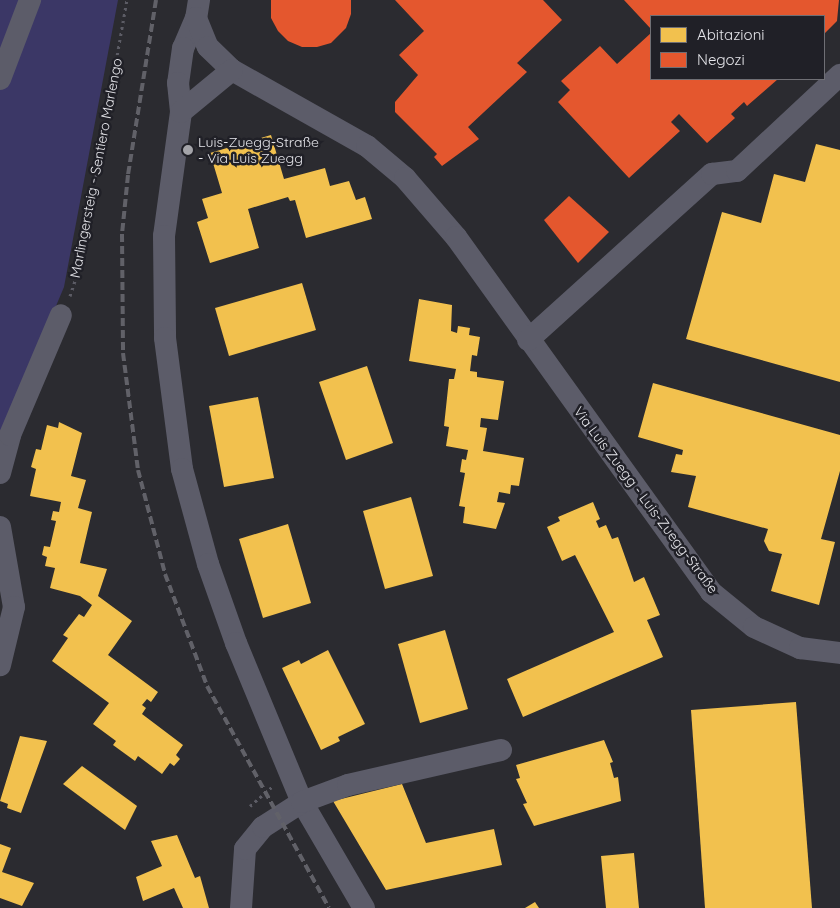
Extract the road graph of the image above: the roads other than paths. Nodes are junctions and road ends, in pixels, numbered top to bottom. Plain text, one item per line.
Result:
1 (30, 0) edge
2 (198, 9) edge
3 (232, 70) junction
4 (840, 75) edge
5 (0, 79) edge
6 (180, 112) junction
7 (61, 315) road end
8 (528, 340) junction
9 (0, 474) edge
10 (0, 527) edge
11 (840, 653) edge
12 (0, 665) edge
13 (501, 750) dead end
14 (302, 802) junction
15 (241, 908) edge
16 (364, 908) edge

1 - 5 street
2 - 3 street
2 - 6 street
3 - 6 street
3 - 8 street, Via Luis Zuegg - Luis-Zuegg-Straße
4 - 8 street
6 - 14 street
7 - 9 street
8 - 11 street, Via Luis Zuegg - Luis-Zuegg-Straße
10 - 12 street
13 - 14 street
14 - 15 street
14 - 16 street

